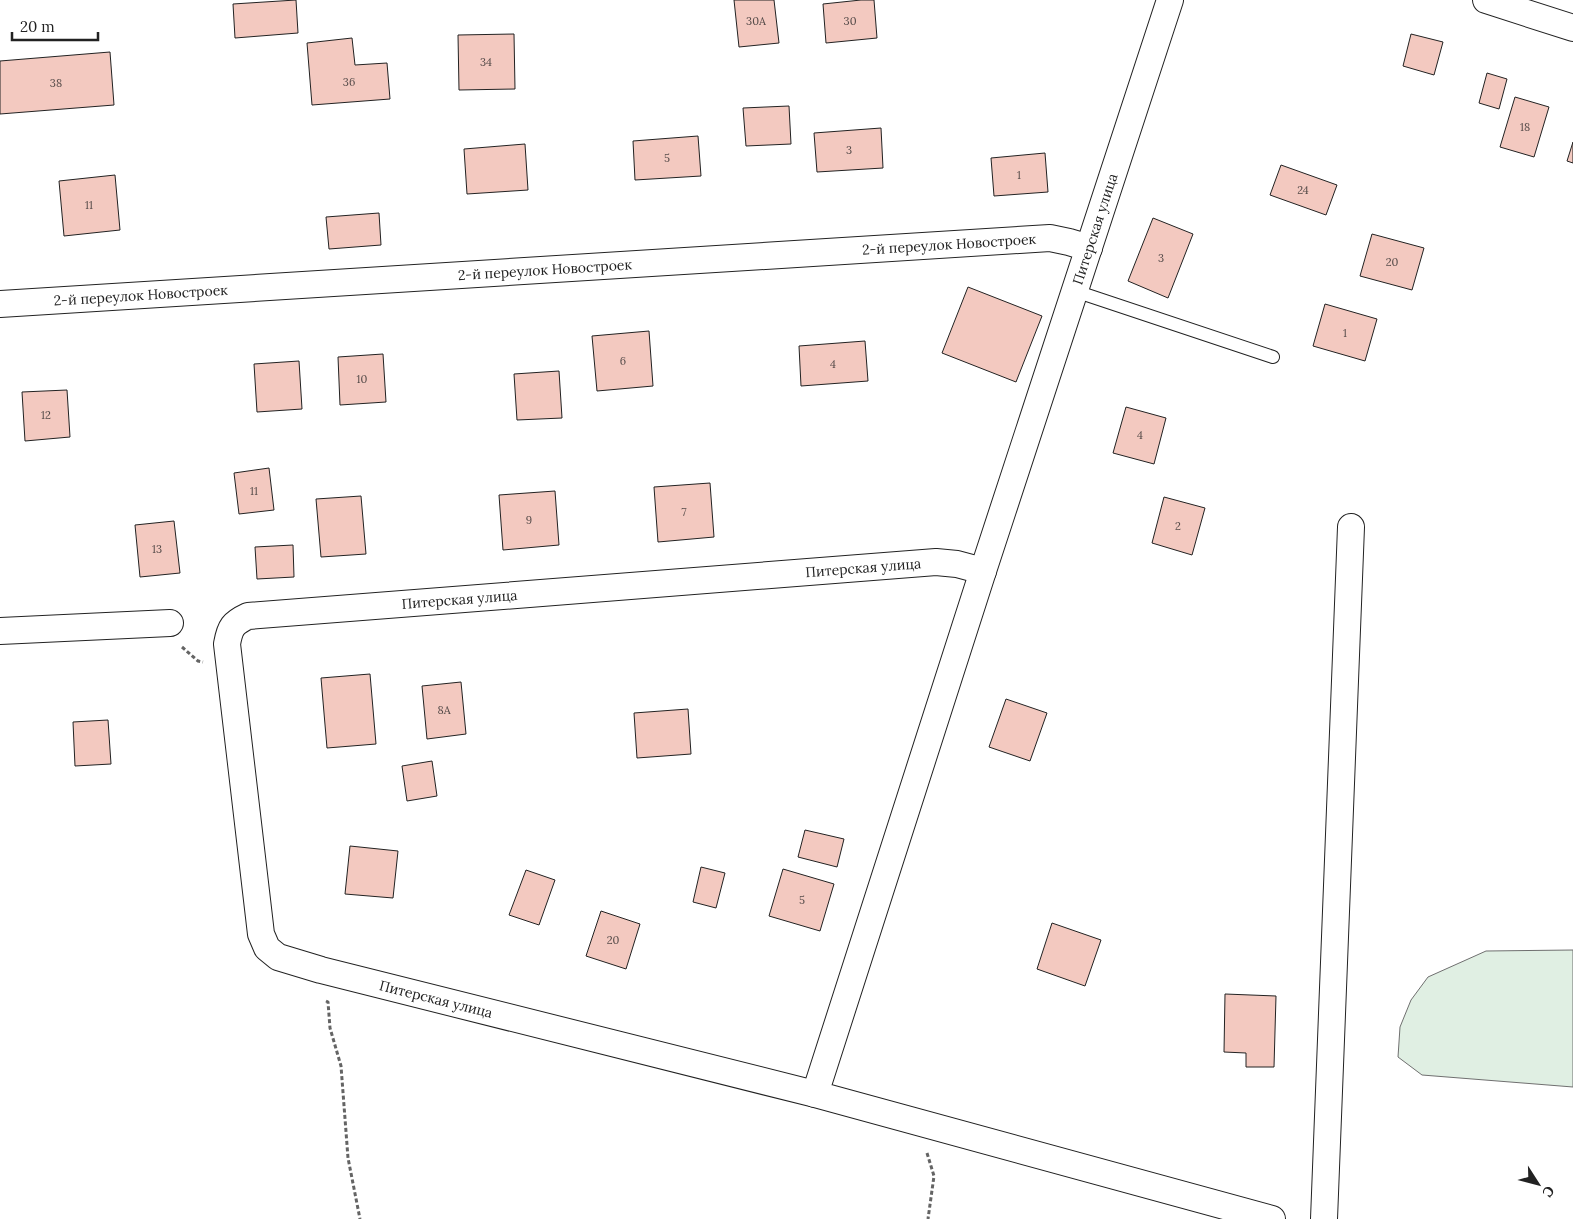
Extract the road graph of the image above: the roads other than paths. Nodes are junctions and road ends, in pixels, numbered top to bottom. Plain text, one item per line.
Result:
1 (1170, 0) edge
2 (1486, 0) edge
3 (1573, 28) edge
4 (1089, 248) junction
5 (1075, 291) junction
6 (0, 304) edge
7 (1273, 357) dead end
8 (1351, 527) dead end
9 (983, 571) junction
10 (170, 623) road end
11 (0, 631) edge
12 (815, 1094) junction
13 (1272, 1219) edge
14 (1324, 1219) edge

1 - 4 street, Питерская улица
2 - 3 street
4 - 5 street, Питерская улица
4 - 6 street, 2-й переулок Новостроек
5 - 7 lane
5 - 9 street, Питерская улица
8 - 14 street
9 - 12 street
9 - 12 street, Питерская улица
10 - 11 street
12 - 13 street, Питерская улица

